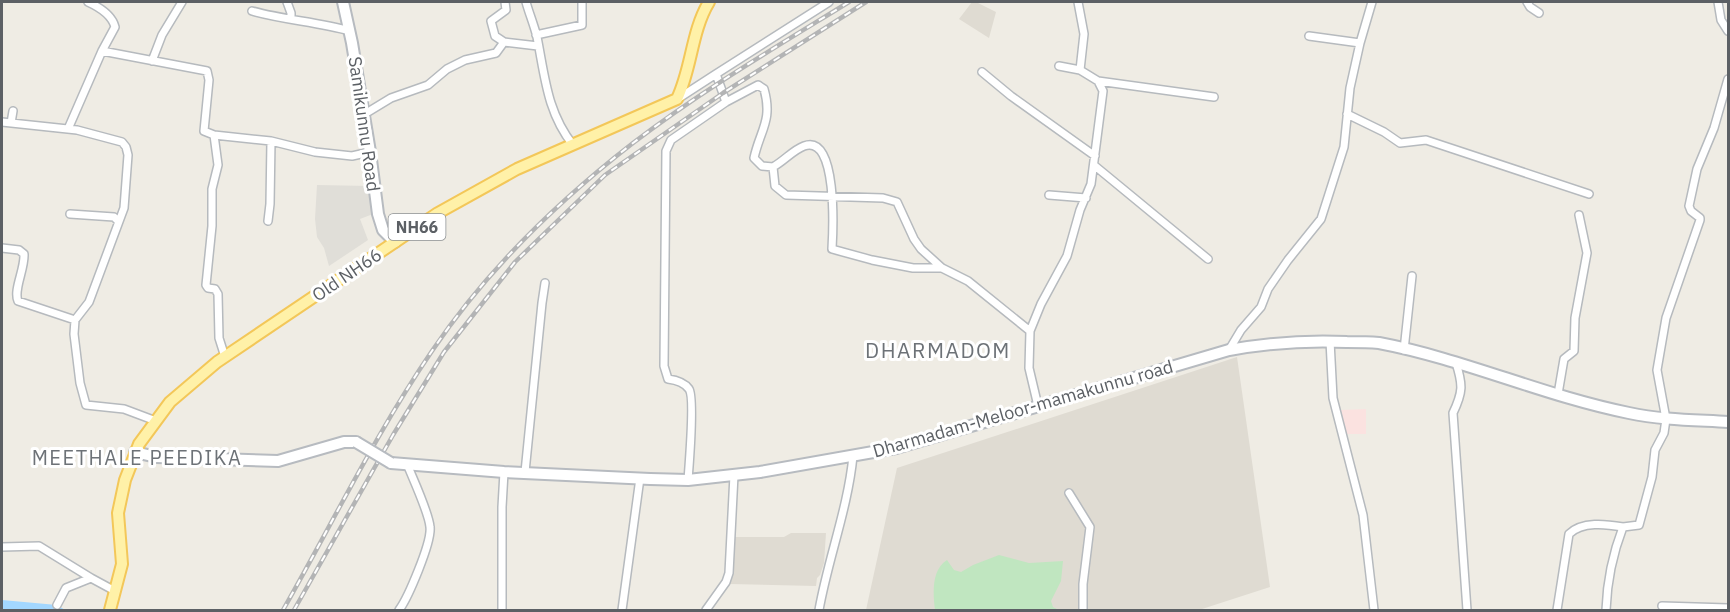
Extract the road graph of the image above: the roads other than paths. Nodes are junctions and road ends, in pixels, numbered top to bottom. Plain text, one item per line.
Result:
1 (88, 2) edge
2 (182, 2) edge
3 (287, 2) edge
4 (343, 2) edge
5 (505, 2) edge
6 (526, 2) edge
7 (582, 2) edge
8 (709, 2) edge
9 (829, 2) edge
10 (1078, 2) edge
11 (1372, 2) edge
12 (1527, 2) edge
13 (1718, 2) edge
14 (252, 11) dead end
15 (1539, 13) dead end
16 (291, 19) junction
17 (350, 31) junction
18 (1728, 31) edge
19 (536, 35) junction
20 (1310, 36) dead end
21 (504, 42) junction
22 (1360, 43) junction
23 (538, 46) junction
24 (102, 51) junction
25 (152, 61) junction
26 (1059, 66) dead end
27 (1080, 70) junction
28 (982, 72) dead end
29 (716, 74) junction
30 (1728, 79) edge
31 (1098, 81) junction
32 (1214, 97) dead end
33 (677, 99) junction
34 (726, 102) junction
35 (13, 111) dead end
36 (1347, 114) junction
37 (363, 115) junction
38 (2, 122) edge
39 (11, 123) junction
40 (68, 129) junction
41 (214, 135) junction
42 (271, 141) junction
43 (573, 145) junction
44 (370, 152) junction
45 (1095, 156) junction
46 (1095, 166) junction
47 (773, 167) junction
48 (1589, 194) dead end
49 (834, 195) junction
50 (1049, 195) dead end
51 (1086, 198) junction
52 (70, 214) dead end
53 (1579, 215) dead end
54 (268, 220) dead end
55 (118, 221) junction
56 (395, 242) junction
57 (2, 248) edge
58 (1208, 259) dead end
59 (942, 268) junction
60 (1412, 276) dead end
61 (545, 283) dead end
62 (75, 320) junction
63 (1030, 331) junction
64 (1330, 341) junction
65 (1229, 350) junction
66 (1404, 350) junction
67 (225, 357) junction
68 (1456, 363) junction
69 (1558, 394) junction
70 (1038, 405) junction
71 (1666, 419) junction
72 (156, 421) junction
73 (1728, 422) edge
74 (135, 452) junction
75 (853, 456) junction
76 (407, 464) junction
77 (504, 472) junction
78 (525, 472) junction
79 (734, 475) junction
80 (640, 478) junction
81 (688, 480) junction
82 (1069, 493) dead end
83 (1623, 527) junction
84 (2, 547) edge
85 (91, 578) junction
86 (115, 591) junction
87 (57, 605) dead end
88 (1662, 606) dead end
89 (111, 608) edge
90 (1728, 608) edge
91 (399, 610) edge
92 (502, 610) edge
93 (622, 610) edge
94 (705, 610) edge
95 (819, 610) edge
96 (1083, 610) edge
97 (1374, 610) edge
98 (1467, 610) edge
99 (1557, 610) edge
100 (1606, 610) edge

1 - 24 street
2 - 25 street
3 - 16 street
4 - 17 main road, Samikunnu Road
5 - 21 street
6 - 19 street
7 - 19 street
8 - 33 main road
9 - 29 street
10 - 27 street
11 - 22 street
12 - 15 street
13 - 18 street
14 - 16 street
16 - 17 street
17 - 37 main road, Samikunnu Road
19 - 23 street
20 - 22 street
21 - 23 street
21 - 37 street
22 - 36 street
23 - 43 street
24 - 25 street
24 - 40 street
25 - 41 street
26 - 27 street
27 - 31 street
28 - 45 street
29 - 33 street
29 - 34 street
30 - 71 street
31 - 32 street
31 - 45 street
33 - 43 main road, Old NH66 / NH66
34 - 47 street
34 - 81 street
35 - 39 street
36 - 48 street
36 - 65 street
37 - 44 main road, Samikunnu Road
38 - 39 street
39 - 40 street
40 - 55 street
41 - 42 street
41 - 67 street
42 - 44 street
42 - 54 street
43 - 56 main road, Old NH66 / NH66
44 - 56 main road, Samikunnu Road
45 - 46 street
46 - 51 street
46 - 58 street
47 - 49 street
47 - 49 street
49 - 59 street
49 - 59 street
50 - 51 street
51 - 63 street
52 - 55 street
53 - 69 street
55 - 62 street
56 - 67 main road, Old NH66 / NH66
57 - 62 street
59 - 63 street
60 - 66 street
61 - 78 street
62 - 72 street
63 - 70 street
64 - 65 main road, Dharmadam-Meloor-mamakunnu road
64 - 66 main road, Dharmadam-Meloor-mamakunnu road
64 - 97 street
65 - 70 main road, Dharmadam-Meloor-mamakunnu road
66 - 68 main road, Dharmadam-Meloor-mamakunnu road
67 - 72 main road, Old NH66 / NH66
68 - 69 main road, Dharmadam-Meloor-mamakunnu road
68 - 98 street
69 - 71 main road, Dharmadam-Meloor-mamakunnu road
70 - 75 main road, Dharmadam-Meloor-mamakunnu road
71 - 73 main road, Dharmadam-Meloor-mamakunnu road
71 - 83 street
72 - 74 main road, Old NH66 / NH66
74 - 76 main road, Dharmadam-Meloor-mamakunnu road, bridge
74 - 86 main road, Old NH66 / NH66
75 - 79 main road, Dharmadam-Meloor-mamakunnu road
75 - 95 street
76 - 77 main road, Dharmadam-Meloor-mamakunnu road
76 - 91 street
77 - 78 main road, Dharmadam-Meloor-mamakunnu road
77 - 92 street
78 - 80 main road, Dharmadam-Meloor-mamakunnu road
79 - 81 main road, Dharmadam-Meloor-mamakunnu road
79 - 94 street
80 - 81 main road, Dharmadam-Meloor-mamakunnu road
80 - 93 street
82 - 96 street
83 - 99 street
83 - 100 street
84 - 85 street
85 - 86 street
85 - 87 street
86 - 89 main road, Old NH66 / NH66
88 - 90 street

